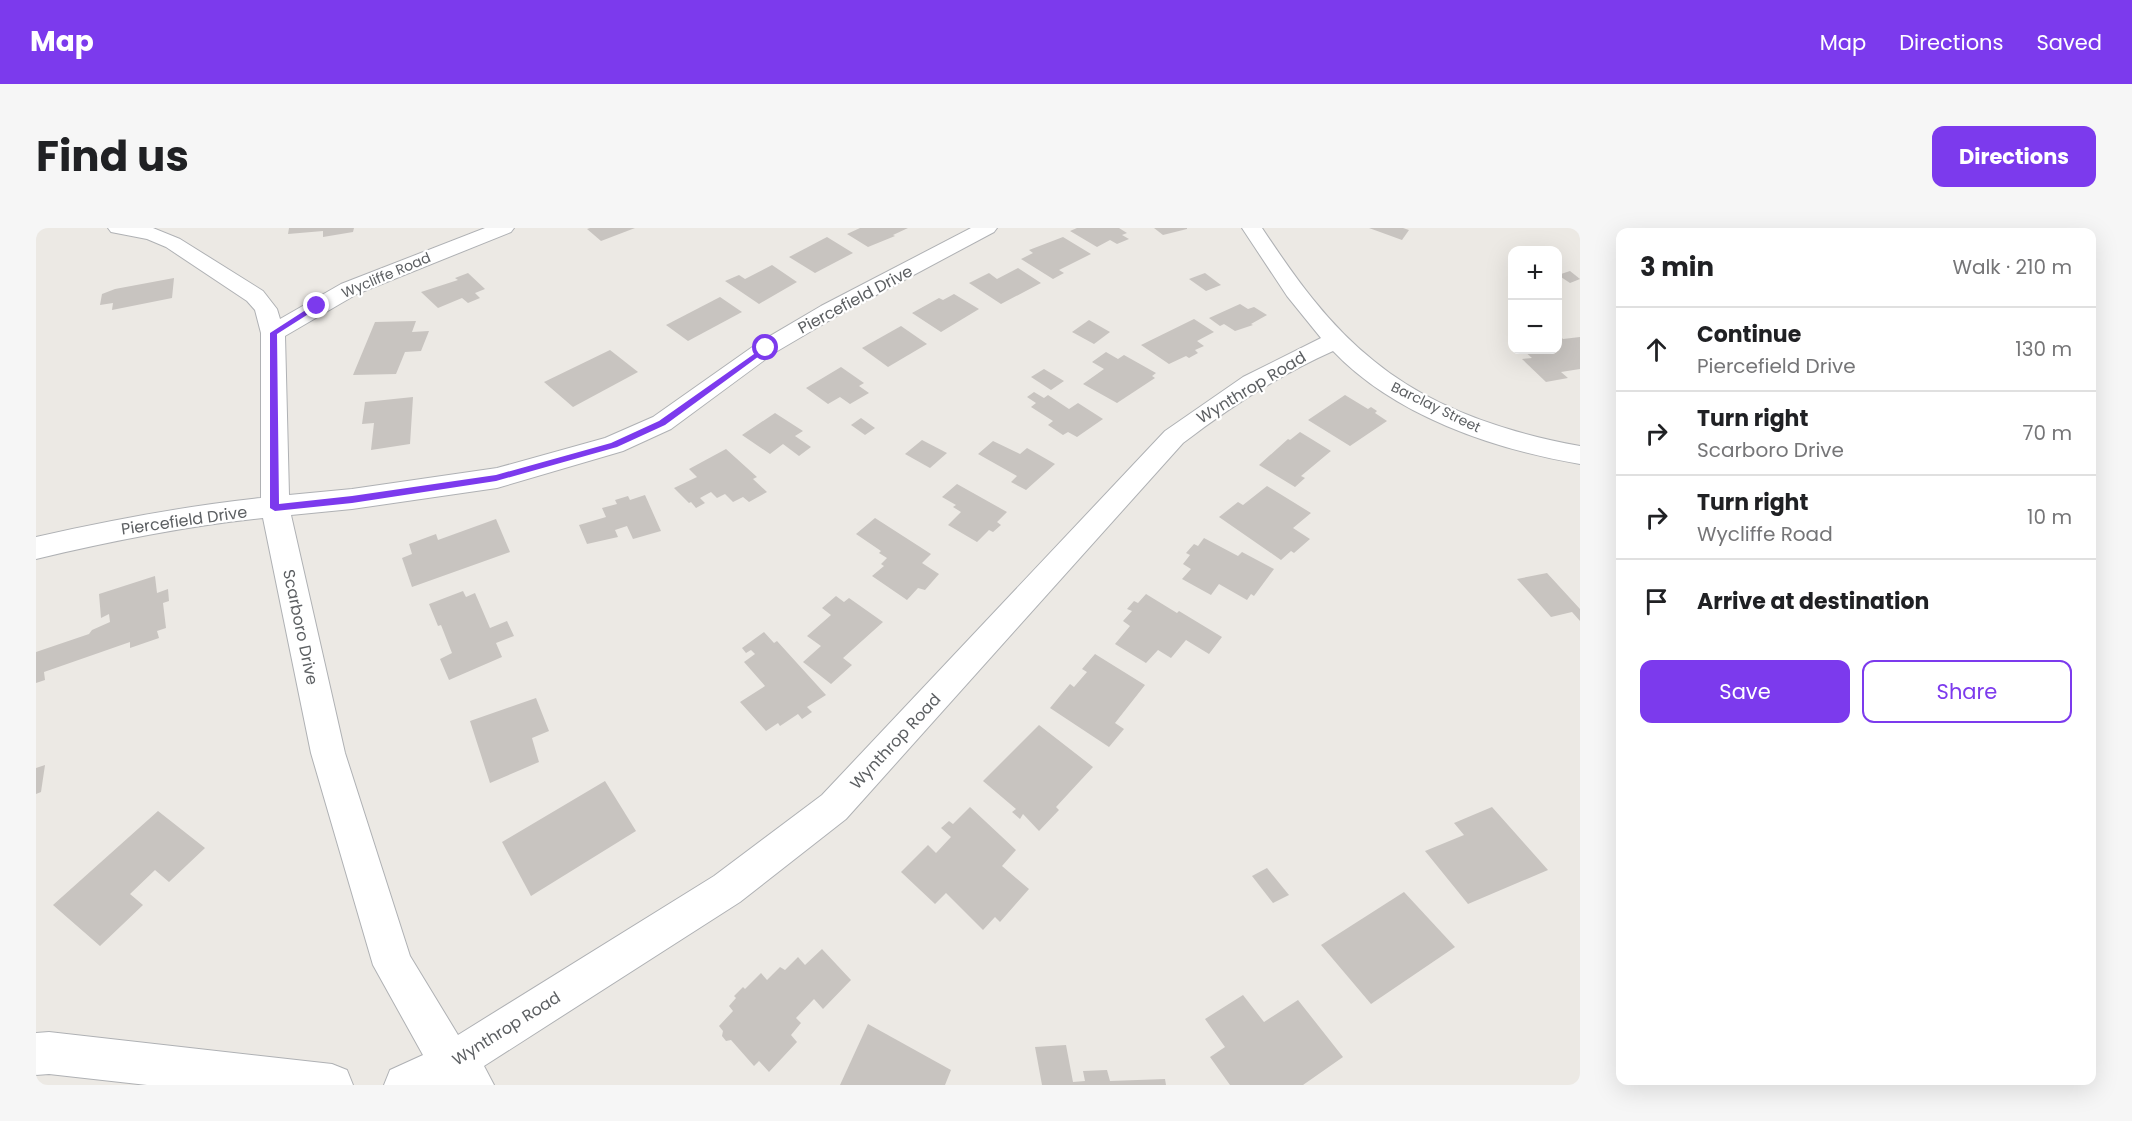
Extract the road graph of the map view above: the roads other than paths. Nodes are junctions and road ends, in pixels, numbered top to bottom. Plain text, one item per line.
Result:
1 (504, 228) edge
2 (987, 228) edge
3 (1252, 228) edge
4 (128, 229) edge
5 (273, 333) junction
6 (1337, 340) junction
7 (1580, 455) edge
8 (275, 508) junction
9 (36, 548) edge
10 (36, 1054) edge
11 (462, 1074) edge
12 (332, 1085) edge
13 (405, 1085) edge

1 - 5 street, Wycliffe Road
2 - 8 street, Piercefield Drive
3 - 6 street, Barclay Street
4 - 5 street, Scarboro Drive
5 - 8 street, Scarboro Drive
6 - 7 street, Barclay Street
6 - 11 street, Wynthrop Road
8 - 9 street, Piercefield Drive
8 - 11 street, Scarboro Drive
10 - 12 street
11 - 13 street, Wynthrop Road

